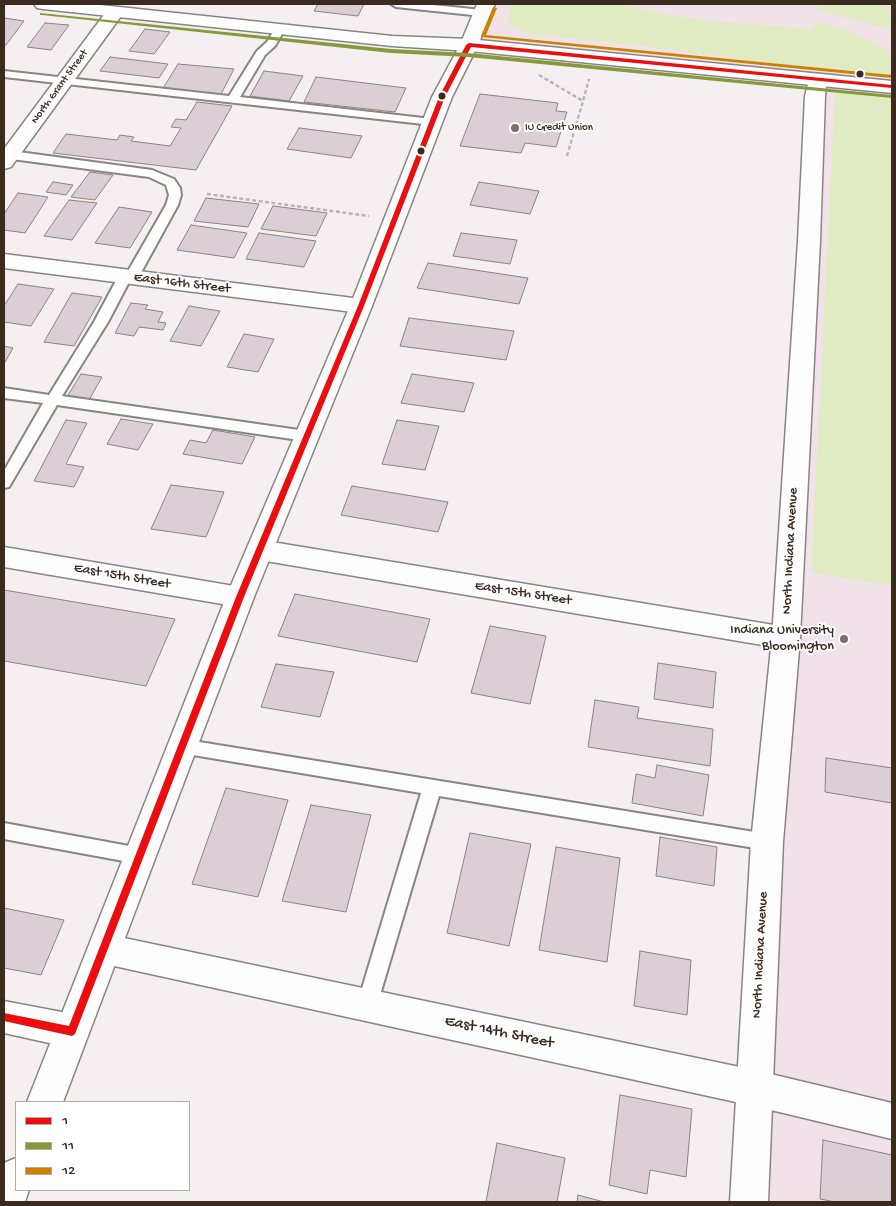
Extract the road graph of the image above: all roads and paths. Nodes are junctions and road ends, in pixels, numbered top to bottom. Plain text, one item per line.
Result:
1 (43, 4) edge
2 (396, 4) edge
3 (484, 8) edge
4 (115, 12) junction
5 (280, 29) junction
6 (470, 45) junction
7 (532, 71) dead end
8 (591, 72) dead end
9 (4, 74) edge
10 (818, 80) junction
11 (64, 81) junction
12 (892, 87) edge
13 (232, 100) junction
14 (582, 102) junction
15 (432, 122) junction
16 (566, 156) dead end
17 (6, 157) edge
18 (207, 194) dead end
19 (370, 216) dead end
20 (4, 261) edge
21 (128, 277) junction
22 (361, 306) junction
23 (4, 393) edge
24 (52, 401) junction
25 (306, 436) junction
26 (4, 483) edge
27 (260, 550) junction
28 (4, 557) edge
29 (240, 598) junction
30 (786, 638) junction
31 (181, 746) junction
32 (432, 788) junction
33 (4, 831) edge
34 (767, 842) junction
35 (140, 856) junction
36 (105, 949) junction
37 (367, 1005) junction
38 (4, 1017) edge
39 (72, 1031) junction
40 (754, 1088) junction
41 (45, 1101) edge
42 (892, 1121) edge
43 (15, 1179) edge
44 (6, 1202) edge
45 (749, 1202) edge

1 - 4 street
2 - 3 lane
3 - 6 street
4 - 5 street
4 - 11 street, North Grant Street
5 - 6 street
5 - 13 lane
6 - 10 street
6 - 15 street
7 - 14 path
8 - 14 path
9 - 11 lane
10 - 12 street
10 - 30 street, North Indiana Avenue
11 - 13 lane
11 - 17 street, North Grant Street
13 - 15 lane
14 - 16 path
15 - 22 street
17 - 21 lane
18 - 19 path
20 - 21 street, East 16th Street
21 - 22 street, East 16th Street
21 - 24 lane
22 - 25 street
23 - 24 lane
24 - 25 lane
24 - 26 lane
25 - 27 street
27 - 29 street
27 - 30 street, East 15th Street
28 - 29 street, East 15th Street
29 - 31 street
30 - 34 street, North Indiana Avenue
31 - 32 lane
31 - 35 street
32 - 34 lane
32 - 37 lane
33 - 35 lane
34 - 40 street, North Indiana Avenue
35 - 36 street
36 - 37 street, East 14th Street
36 - 39 street
37 - 40 street, East 14th Street
38 - 39 street
39 - 41 street
40 - 42 street, East 14th Street
40 - 45 street, North Indiana Avenue
43 - 44 street

